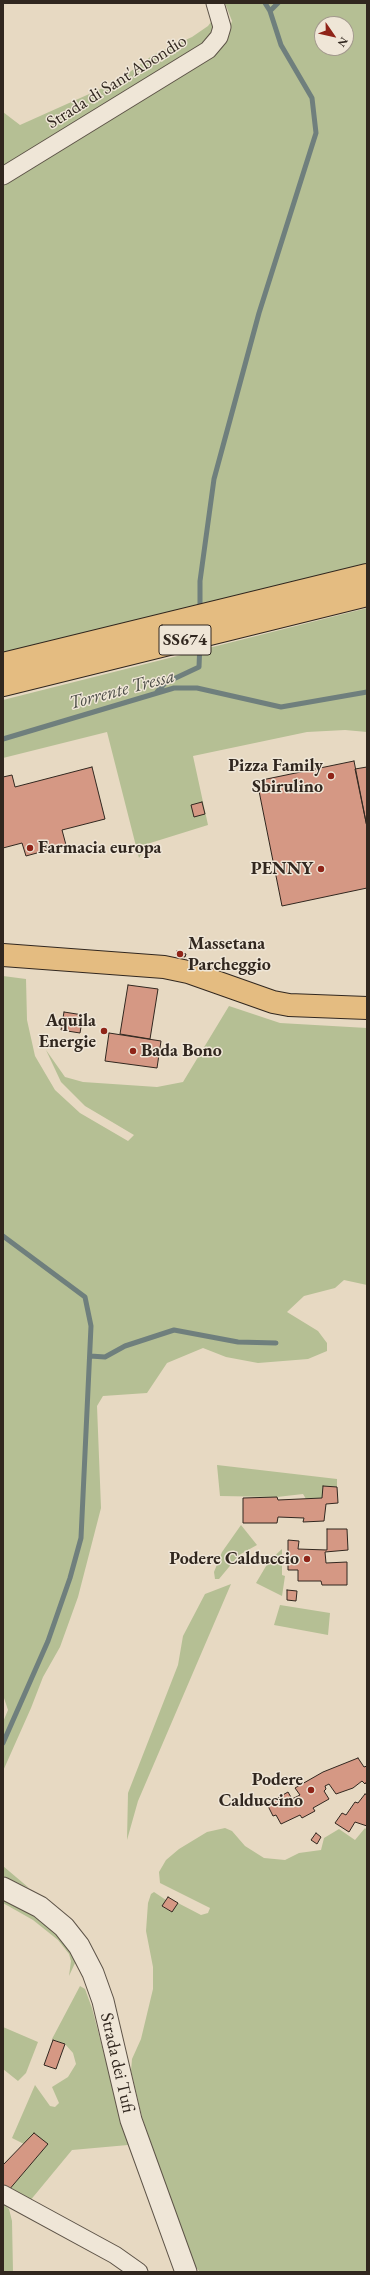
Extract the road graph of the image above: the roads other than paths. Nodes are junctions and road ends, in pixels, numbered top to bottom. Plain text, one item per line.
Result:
1 (215, 3) edge
2 (3, 176) edge
3 (367, 575) edge
4 (367, 595) edge
5 (3, 664) edge
6 (3, 685) edge
7 (3, 955) edge
8 (367, 1008) edge
9 (3, 1888) edge
10 (3, 2194) edge
11 (139, 2272) edge
12 (186, 2272) edge

1 - 2 street, Strada di Sant'Abondio
3 - 5 main road, SS674
4 - 6 main road, SS674
7 - 8 main road
9 - 12 street, Strada dei Tufi
10 - 11 street

